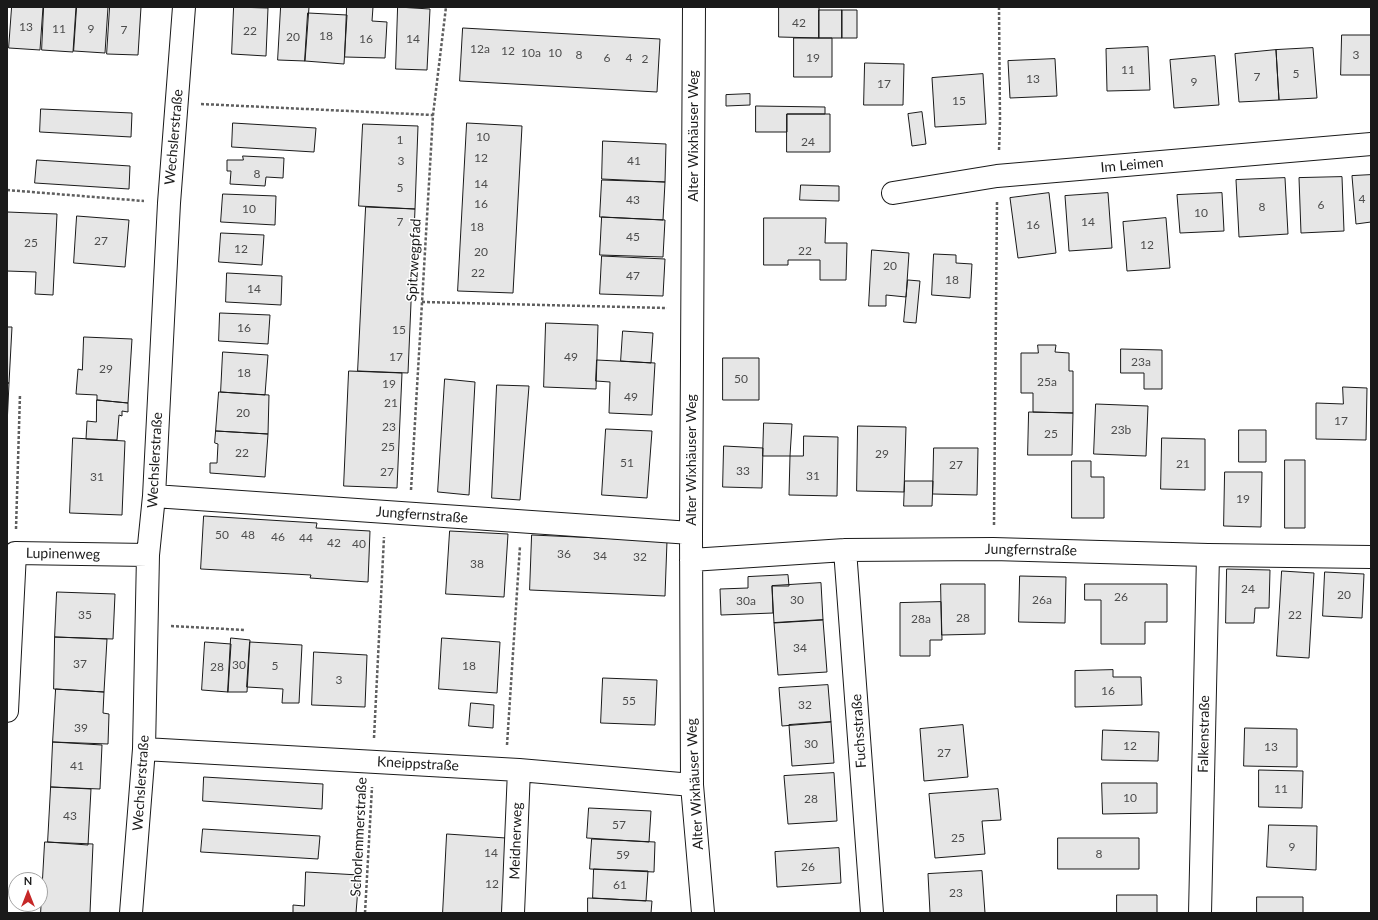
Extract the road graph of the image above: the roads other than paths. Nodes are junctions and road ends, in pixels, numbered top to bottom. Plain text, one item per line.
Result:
1 (184, 7) edge
2 (694, 7) edge
3 (1371, 144) edge
4 (893, 193) dead end
5 (154, 496) junction
6 (691, 533) junction
7 (845, 550) junction
8 (148, 555) junction
9 (1208, 555) junction
10 (1371, 557) edge
11 (691, 560) junction
12 (7, 711) edge
13 (144, 749) junction
14 (512, 770) junction
15 (692, 785) junction
16 (131, 913) edge
17 (513, 913) edge
18 (703, 913) edge
19 (872, 913) edge
20 (1200, 913) edge

1 - 5 street, Wechslerstraße
2 - 6 street, Alter Wixhäuser Weg
3 - 4 street, Im Leimen
5 - 6 street, Jungfernstraße
5 - 8 street, Wechslerstraße
6 - 11 street, Alter Wixhäuser Weg
7 - 9 street, Jungfernstraße
7 - 11 street, Jungfernstraße
7 - 19 street, Fuchsstraße
8 - 12 street, Lupinenweg
8 - 13 street, Wechslerstraße
9 - 10 street, Jungfernstraße
9 - 20 street, Falkenstraße
11 - 15 street, Alter Wixhäuser Weg
13 - 14 street, Kneippstraße
13 - 16 street, Wechslerstraße
14 - 15 street, Kneippstraße
14 - 17 street, Meidnerweg
15 - 18 street, Alter Wixhäuser Weg

